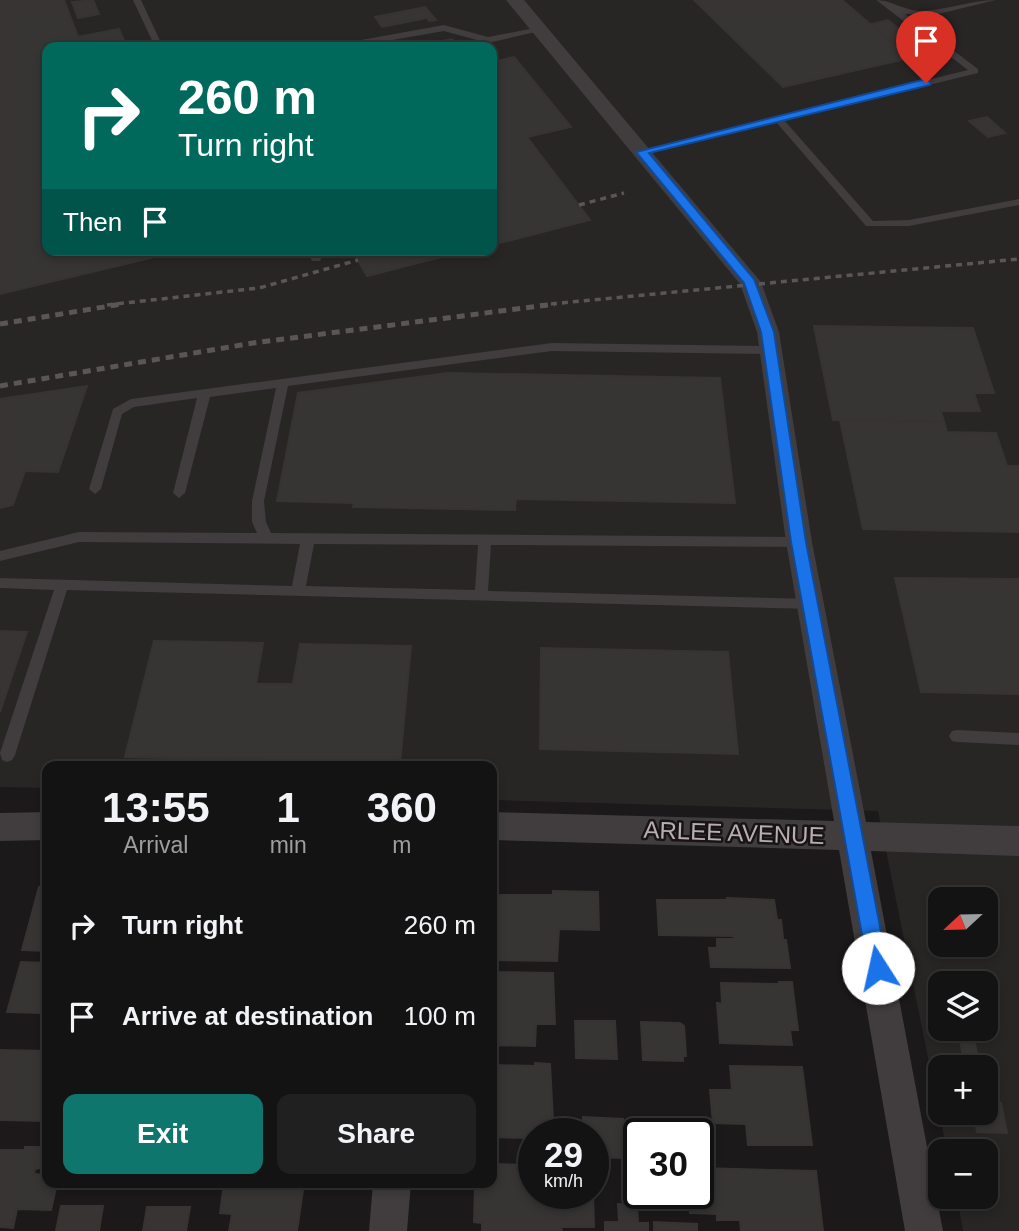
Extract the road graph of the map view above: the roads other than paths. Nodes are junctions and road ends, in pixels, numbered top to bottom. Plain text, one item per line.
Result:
1 (137, 0) edge
2 (515, 0) edge
3 (880, 0) edge
4 (992, 0) edge
5 (892, 9) junction
6 (540, 30) junction
7 (157, 42) edge
8 (368, 42) edge
9 (778, 118) junction
10 (642, 152) junction
11 (1019, 202) edge
12 (770, 350) junction
13 (283, 382) junction
14 (205, 392) junction
15 (96, 489) dead end
16 (179, 494) dead end
17 (266, 538) junction
18 (308, 538) junction
19 (485, 539) junction
20 (799, 542) junction
21 (0, 556) edge
22 (0, 583) edge
23 (62, 585) junction
24 (298, 591) junction
25 (481, 596) junction
26 (811, 605) junction
27 (957, 736) dead end
28 (1019, 740) edge
29 (6, 755) dead end
30 (42, 826) edge
31 (497, 826) edge
32 (0, 827) edge
33 (855, 837) junction
34 (1019, 841) edge
35 (392, 1188) edge
36 (388, 1231) edge
37 (924, 1231) edge

1 - 7 lane
2 - 6 street
3 - 5 lane
4 - 5 lane
5 - 9 lane
6 - 8 lane
6 - 10 street
9 - 10 lane
9 - 11 lane
10 - 12 street
12 - 13 lane
12 - 20 street
13 - 14 lane
13 - 17 lane
14 - 15 lane
14 - 16 lane
17 - 18 lane
17 - 21 lane
18 - 19 lane
18 - 24 lane
19 - 20 lane
19 - 25 lane
20 - 26 street
22 - 23 lane
23 - 24 lane
23 - 29 lane
24 - 25 lane
25 - 26 lane
26 - 33 street
27 - 28 lane
30 - 32 street
31 - 33 street, ARLEE AVENUE
33 - 34 street, ARLEE AVENUE
33 - 37 street
35 - 36 street

